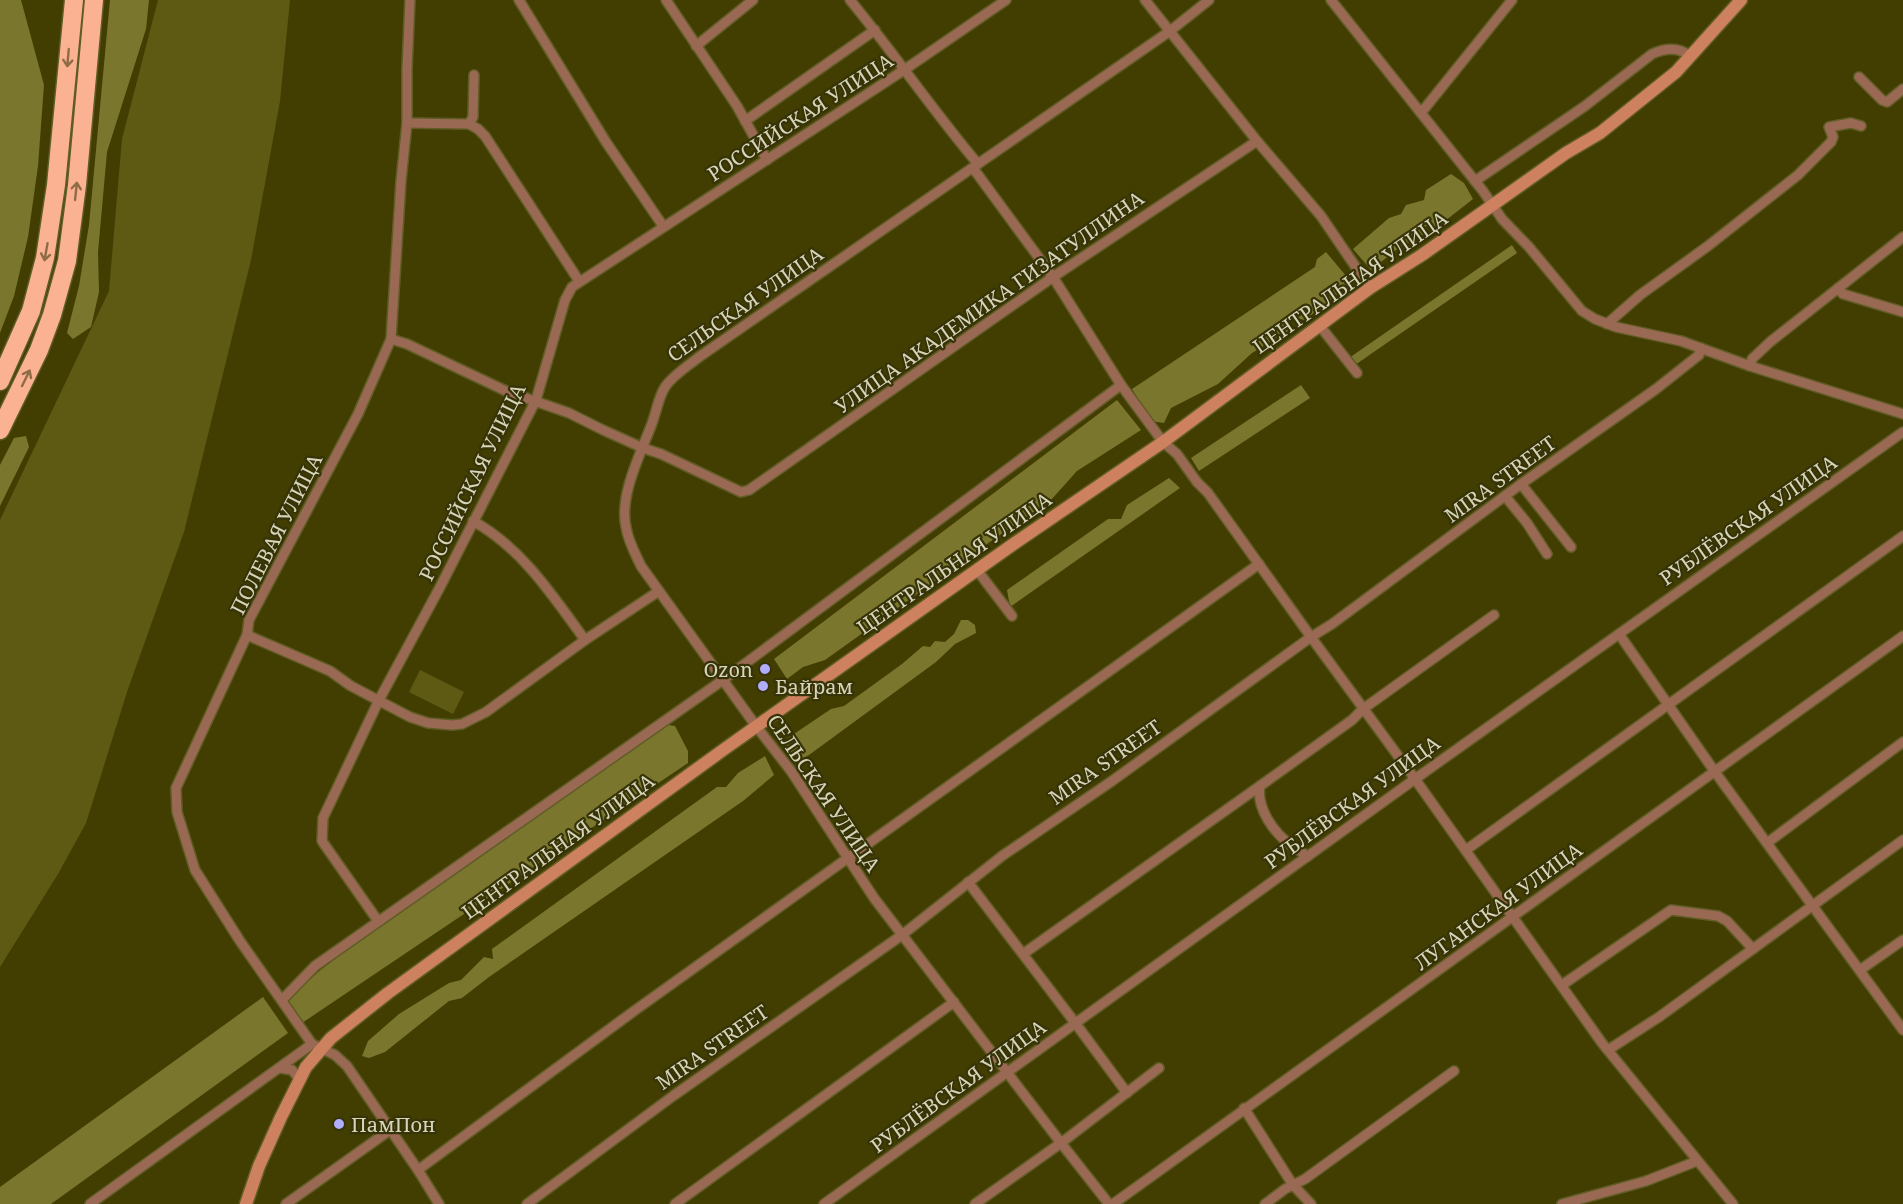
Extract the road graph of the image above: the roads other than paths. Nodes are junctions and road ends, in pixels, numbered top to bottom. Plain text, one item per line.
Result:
1 (74, 0) edge
2 (94, 0) edge
3 (410, 0) edge
4 (519, 0) edge
5 (666, 0) edge
6 (753, 0) edge
7 (850, 0) edge
8 (1006, 0) edge
9 (1144, 0) edge
10 (1209, 0) edge
11 (1331, 0) edge
12 (1512, 0) edge
13 (1741, 0) edge
14 (875, 30) junction
15 (1170, 31) junction
16 (696, 46) junction
17 (1690, 56) junction
18 (904, 70) junction
19 (474, 75) dead end
20 (1859, 77) dead end
21 (1903, 89) edge
22 (1421, 113) junction
23 (745, 121) junction
24 (407, 123) junction
25 (469, 124) junction
26 (1861, 126) dead end
27 (1257, 141) junction
28 (767, 160) junction
29 (976, 166) junction
30 (1475, 180) junction
31 (1493, 205) junction
32 (663, 226) junction
33 (1903, 237) edge
34 (1053, 277) junction
35 (579, 281) junction
36 (1370, 288) junction
37 (1838, 288) junction
38 (1903, 312) edge
39 (1607, 324) junction
40 (1320, 326) junction
41 (391, 339) junction
42 (1701, 348) junction
43 (1750, 366) junction
44 (1357, 373) dead end
45 (0, 381) edge
46 (1121, 385) junction
47 (536, 400) junction
48 (1903, 414) edge
49 (0, 430) edge
50 (1903, 432) edge
51 (1163, 441) junction
52 (643, 448) junction
53 (1521, 484) junction
54 (1505, 496) junction
55 (473, 521) junction
56 (1903, 536) edge
57 (1571, 548) dead end
58 (1547, 554) dead end
59 (1258, 564) junction
60 (977, 570) junction
61 (659, 591) junction
62 (1494, 615) dead end
63 (1012, 616) dead end
64 (1619, 634) junction
65 (247, 635) junction
66 (1903, 636) edge
67 (1311, 637) junction
68 (585, 640) junction
69 (723, 680) junction
70 (379, 700) junction
71 (1668, 704) junction
72 (1364, 709) junction
73 (756, 726) junction
74 (1903, 742) edge
75 (1715, 772) junction
76 (1415, 779) junction
77 (1260, 786) junction
78 (1903, 840) edge
79 (1767, 843) junction
80 (1466, 850) junction
81 (1307, 857) junction
82 (848, 859) junction
83 (968, 882) junction
84 (1813, 905) junction
85 (1514, 917) junction
86 (378, 921) junction
87 (902, 935) junction
88 (1903, 940) edge
89 (1753, 949) junction
90 (1023, 954) junction
91 (1860, 970) junction
92 (1562, 985) junction
93 (282, 1000) junction
94 (954, 1002) junction
95 (1077, 1024) junction
96 (1902, 1025) edge
97 (316, 1047) junction
98 (1608, 1050) junction
99 (280, 1068) junction
100 (1160, 1068) dead end
101 (1454, 1071) dead end
102 (1008, 1073) junction
103 (300, 1080) junction
104 (1127, 1093) junction
105 (1244, 1108) junction
106 (390, 1130) junction
107 (1060, 1143) junction
108 (1697, 1161) junction
109 (418, 1170) junction
110 (1293, 1185) junction
111 (90, 1204) edge
112 (246, 1204) edge
113 (286, 1204) edge
114 (439, 1204) edge
115 (527, 1204) edge
116 (675, 1204) edge
117 (825, 1204) edge
118 (975, 1204) edge
119 (1111, 1204) edge
120 (1265, 1204) edge
121 (1311, 1204) edge
122 (1562, 1204) edge
123 (1733, 1204) edge

1 -> 45 highway
49 -> 2 highway
3 - 24 street, ПОЛЕВАЯ УЛИЦА
4 - 32 street
5 - 16 street
6 - 16 street
7 - 14 street
8 - 18 street, РОССИЙСКАЯ УЛИЦА
9 - 15 street
10 - 15 street, СЕЛЬСКАЯ УЛИЦА
11 - 22 street
12 - 22 street
13 - 17 street, ЦЕНТРАЛЬНАЯ УЛИЦА
14 - 18 street
14 - 23 street
15 - 27 street
15 - 29 street, СЕЛЬСКАЯ УЛИЦА
16 - 23 street
17 - 30 street
17 - 31 street, ЦЕНТРАЛЬНАЯ УЛИЦА
18 - 28 street, РОССИЙСКАЯ УЛИЦА
18 - 29 street
19 - 25 street
20 - 21 street
22 - 30 street
23 - 28 street
24 - 25 street
24 - 41 street, ПОЛЕВАЯ УЛИЦА
25 - 35 street
26 - 39 street
27 - 34 street, УЛИЦА АКАДЕМИКА ГИЗАТУЛЛИНА
27 - 36 street
28 - 32 street, РОССИЙСКАЯ УЛИЦА
29 - 34 street
29 - 52 street, СЕЛЬСКАЯ УЛИЦА
30 - 31 street
31 - 36 street, ЦЕНТРАЛЬНАЯ УЛИЦА
31 - 39 street
32 - 35 street, РОССИЙСКАЯ УЛИЦА
33 - 37 street
34 - 46 street
34 - 52 street, УЛИЦА АКАДЕМИКА ГИЗАТУЛЛИНА
35 - 47 street, РОССИЙСКАЯ УЛИЦА
36 - 40 street, ЦЕНТРАЛЬНАЯ УЛИЦА
37 - 38 street
37 - 43 street
39 - 42 street
40 - 44 street
40 - 51 street, ЦЕНТРАЛЬНАЯ УЛИЦА
41 - 47 street
41 - 65 street, ПОЛЕВАЯ УЛИЦА
42 - 43 street
42 - 53 street, MIRA STREET
43 - 48 street
46 - 51 street
46 - 69 street
47 - 52 street
47 - 55 street, РОССИЙСКАЯ УЛИЦА
50 - 64 street, РУБЛЁВСКАЯ УЛИЦА
51 - 59 street
51 - 60 street, ЦЕНТРАЛЬНАЯ УЛИЦА
52 - 61 street, СЕЛЬСКАЯ УЛИЦА
53 - 54 street, MIRA STREET
53 - 57 street
54 - 58 street
54 - 67 street, MIRA STREET
55 - 68 street
55 - 70 street, РОССИЙСКАЯ УЛИЦА
56 - 71 street
59 - 67 street
59 - 82 street
60 - 63 street
60 - 73 street, ЦЕНТРАЛЬНАЯ УЛИЦА
61 - 68 street
61 - 69 street, СЕЛЬСКАЯ УЛИЦА
62 - 72 street
64 - 71 street
64 - 76 street, РУБЛЁВСКАЯ УЛИЦА
65 - 70 street
65 - 93 street, ПОЛЕВАЯ УЛИЦА
66 - 75 street, ЛУГАНСКАЯ УЛИЦА
67 - 72 street
67 - 83 street, MIRA STREET
68 - 70 street
69 - 73 street, СЕЛЬСКАЯ УЛИЦА
69 - 86 street
70 - 86 street, РОССИЙСКАЯ УЛИЦА
71 - 75 street
71 - 80 street
72 - 76 street
72 - 77 street
73 - 82 street, СЕЛЬСКАЯ УЛИЦА
73 - 97 street, ЦЕНТРАЛЬНАЯ УЛИЦА
74 - 79 street
75 - 79 street
75 - 85 street, ЛУГАНСКАЯ УЛИЦА
76 - 80 street
76 - 81 street, РУБЛЁВСКАЯ УЛИЦА
77 - 81 street
77 - 90 street
78 - 84 street
79 - 84 street
80 - 85 street
81 - 95 street, РУБЛЁВСКАЯ УЛИЦА
82 - 87 street, СЕЛЬСКАЯ УЛИЦА
82 - 109 street
83 - 87 street, MIRA STREET
83 - 90 street
84 - 89 street
84 - 91 street
85 - 92 street
85 - 105 street, ЛУГАНСКАЯ УЛИЦА
86 - 93 street
87 - 94 street, СЕЛЬСКАЯ УЛИЦА
87 - 115 street, MIRA STREET
88 - 91 street
89 - 92 street
89 - 98 street
90 - 95 street
91 - 96 street
92 - 98 street
93 - 97 street, ПОЛЕВАЯ УЛИЦА
94 - 102 street, СЕЛЬСКАЯ УЛИЦА
94 - 116 street
95 - 102 street, РУБЛЁВСКАЯ УЛИЦА
95 - 104 street
97 - 99 street
97 - 103 street, ЦЕНТРАЛЬНАЯ УЛИЦА
97 - 106 street
98 - 108 street
99 - 103 street
99 - 111 street
100 - 104 street
101 - 110 street
102 - 107 street, СЕЛЬСКАЯ УЛИЦА
102 - 117 street, РУБЛЁВСКАЯ УЛИЦА
103 - 112 street, ЦЕНТРАЛЬНАЯ УЛИЦА
104 - 107 street
105 - 110 street
105 - 119 street, ЛУГАНСКАЯ УЛИЦА
106 - 109 street
106 - 113 street
107 - 118 street
107 - 119 street, СЕЛЬСКАЯ УЛИЦА
108 - 122 street
108 - 123 street
109 - 114 street
110 - 120 street
110 - 121 street

